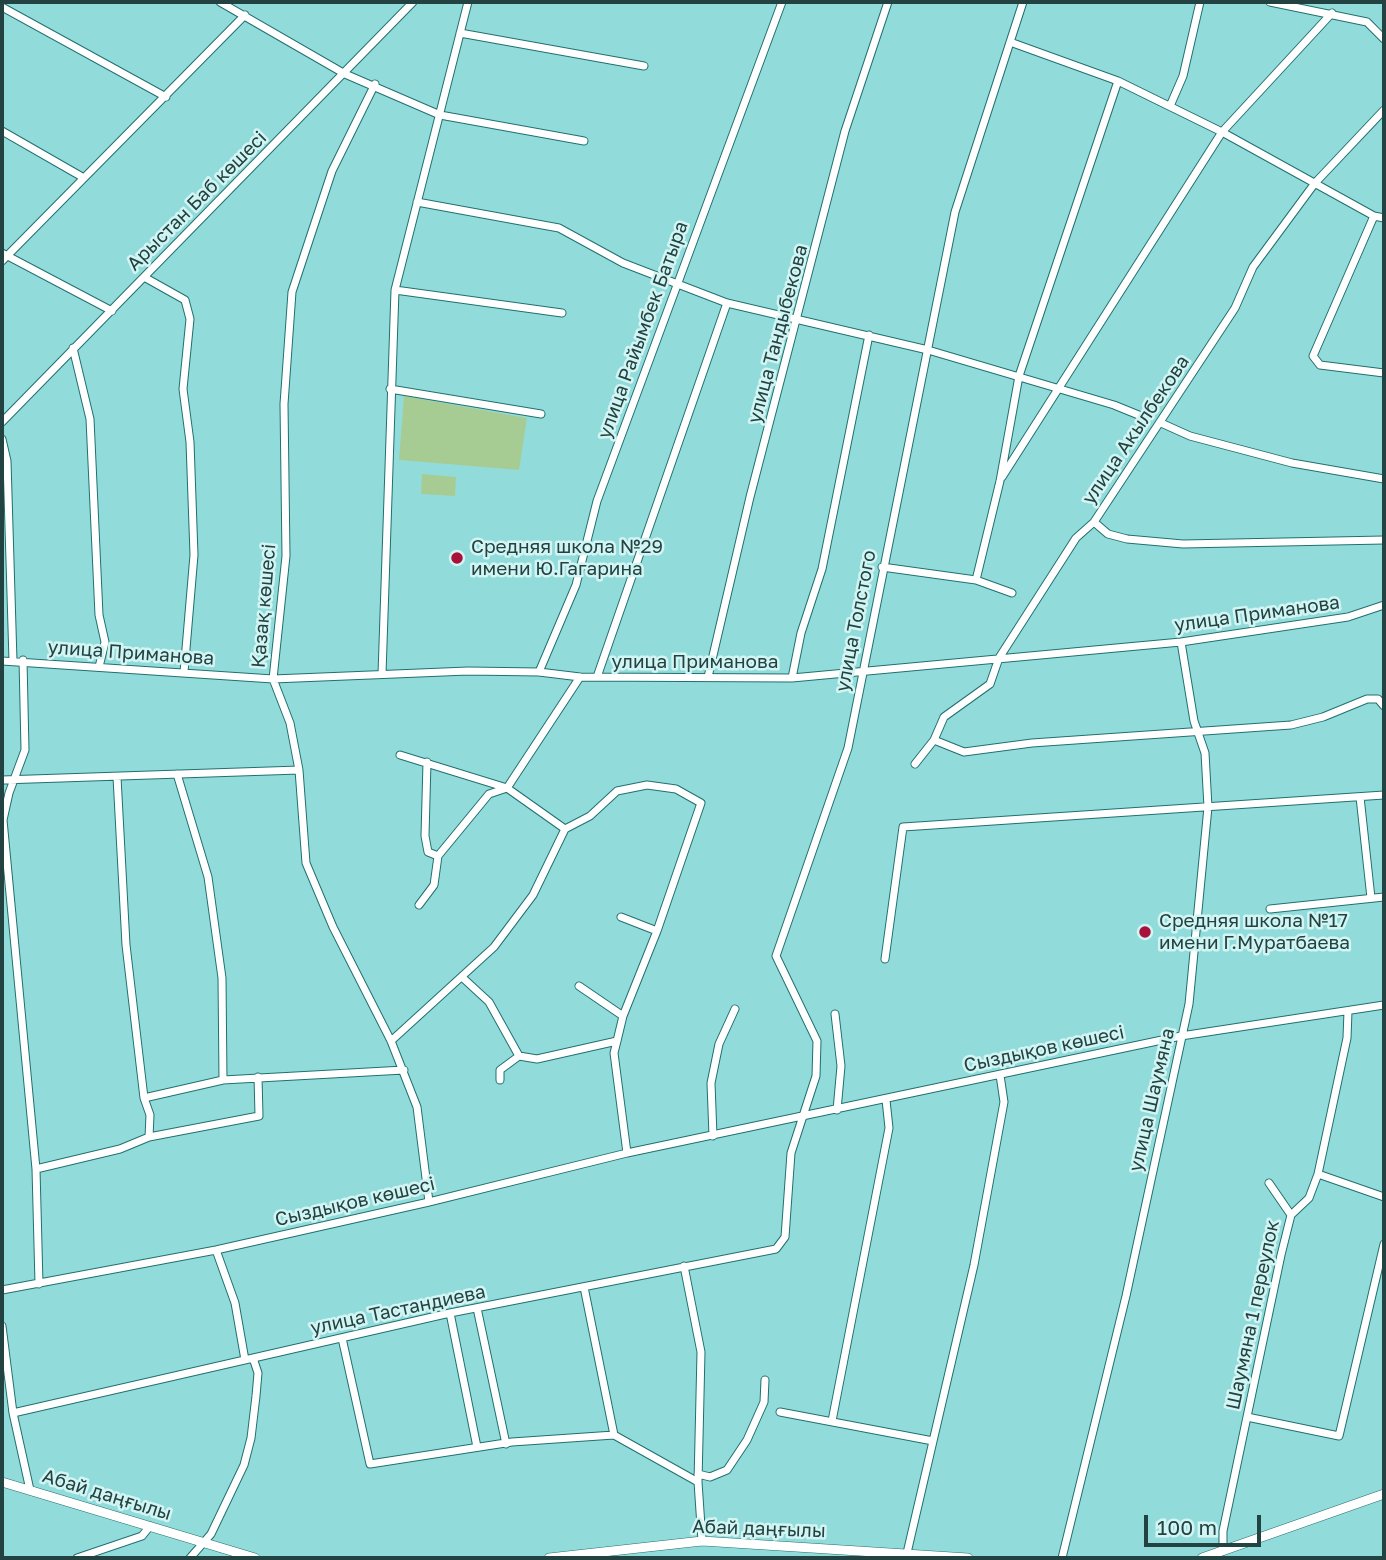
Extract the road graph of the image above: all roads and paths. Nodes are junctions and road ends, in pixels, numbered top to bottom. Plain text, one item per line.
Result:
1 (220, 2) edge
2 (414, 2) edge
3 (468, 2) edge
4 (782, 2) edge
5 (888, 2) edge
6 (1023, 2) edge
7 (1200, 2) edge
8 (1270, 2) edge
9 (2, 7) edge
10 (1332, 13) junction
11 (245, 15) junction
12 (460, 33) junction
13 (1384, 39) edge
14 (1010, 42) junction
15 (644, 66) dead end
16 (345, 74) junction
17 (1118, 80) junction
18 (375, 84) junction
19 (166, 97) junction
20 (1170, 106) junction
21 (1384, 110) edge
22 (440, 114) junction
23 (2, 131) edge
24 (1222, 132) junction
25 (584, 141) dead end
26 (84, 178) junction
27 (1315, 183) junction
28 (417, 202) junction
29 (1374, 216) junction
30 (1384, 218) edge
31 (4, 257) edge
32 (144, 277) junction
33 (677, 284) junction
34 (395, 290) junction
35 (727, 303) junction
36 (112, 311) junction
37 (562, 313) dead end
38 (798, 321) junction
39 (869, 335) junction
40 (73, 348) junction
41 (928, 350) junction
42 (1384, 373) edge
43 (1019, 376) junction
44 (390, 389) junction
45 (1059, 391) junction
46 (541, 414) dead end
47 (1141, 416) dead end
48 (2, 422) edge
49 (1161, 423) junction
50 (2, 439) edge
51 (1006, 445) junction
52 (1022, 447) junction
53 (1384, 480) edge
54 (1000, 481) junction
55 (1094, 522) junction
56 (1384, 540) edge
57 (882, 567) junction
58 (976, 580) junction
59 (1012, 593) dead end
60 (1384, 605) edge
61 (1181, 642) junction
62 (999, 658) junction
63 (23, 660) junction
64 (2, 661) edge
65 (13, 661) junction
66 (100, 667) junction
67 (539, 671) junction
68 (863, 671) junction
69 (184, 672) junction
70 (382, 674) junction
71 (580, 677) junction
72 (597, 677) junction
73 (708, 677) junction
74 (792, 678) junction
75 (274, 679) junction
76 (1384, 706) edge
77 (1200, 732) junction
78 (934, 740) junction
79 (400, 755) dead end
80 (427, 762) junction
81 (915, 764) dead end
82 (299, 770) junction
83 (177, 774) junction
84 (117, 777) junction
85 (2, 780) edge
86 (14, 780) junction
87 (507, 788) junction
88 (1384, 795) edge
89 (1360, 797) junction
90 (1208, 807) junction
91 (565, 830) junction
92 (438, 856) junction
93 (1384, 897) edge
94 (1371, 898) junction
95 (419, 905) dead end
96 (1270, 908) dead end
97 (621, 917) dead end
98 (657, 931) junction
99 (886, 960) dead end
100 (463, 978) junction
101 (579, 986) dead end
102 (1384, 1005) edge
103 (735, 1009) dead end
104 (1348, 1011) junction
105 (835, 1014) dead end
106 (622, 1016) junction
107 (1181, 1036) junction
108 (391, 1041) junction
109 (617, 1041) junction
110 (519, 1056) junction
111 (404, 1070) junction
112 (1000, 1075) junction
113 (258, 1077) junction
114 (223, 1080) junction
115 (500, 1080) dead end
116 (144, 1098) junction
117 (886, 1100) junction
118 (837, 1110) junction
119 (800, 1118) junction
120 (713, 1136) junction
121 (149, 1137) junction
122 (627, 1153) junction
123 (36, 1169) junction
124 (1318, 1174) junction
125 (1269, 1182) dead end
126 (1384, 1197) edge
127 (429, 1202) junction
128 (1291, 1215) junction
129 (785, 1237) joint
130 (1384, 1244) edge
131 (216, 1250) junction
132 (684, 1266) junction
133 (39, 1284) junction
134 (584, 1287) junction
135 (2, 1290) edge
136 (477, 1308) junction
137 (450, 1313) junction
138 (2, 1325) edge
139 (341, 1338) junction
140 (249, 1359) junction
141 (765, 1380) dead end
142 (780, 1412) dead end
143 (13, 1413) junction
144 (1247, 1417) junction
145 (832, 1421) junction
146 (614, 1435) junction
147 (933, 1441) junction
148 (506, 1444) junction
149 (477, 1447) junction
150 (698, 1478) junction
151 (2, 1482) edge
152 (30, 1490) junction
153 (1384, 1494) edge
154 (150, 1526) junction
155 (702, 1541) junction
156 (201, 1543) junction
157 (1223, 1551) junction
158 (907, 1553) junction
159 (924, 1557) edge
160 (77, 1558) edge
161 (190, 1558) edge
162 (255, 1558) edge
163 (549, 1558) edge
164 (968, 1558) edge
165 (1062, 1558) edge
166 (1202, 1558) edge

1 - 11 street
2 - 16 street, Арыстан Баб көшесі
3 - 12 street
4 - 33 street, улица Райымбек Батыра
5 - 38 street, улица Тандыбекова
6 - 14 street, улица Толстого
7 - 20 street
8 - 10 street
9 - 19 street
10 - 13 street
10 - 24 street
11 - 16 street
11 - 19 street
12 - 15 street
12 - 22 street
14 - 17 street
14 - 41 street, улица Толстого
16 - 18 street
16 - 32 street, Арыстан Баб көшесі
17 - 20 street
17 - 43 street
18 - 22 street
18 - 75 street, Қазақ көшесі
19 - 26 street
20 - 24 street
21 - 27 street, улица Акылбекова
22 - 25 street
22 - 28 street
23 - 26 street
24 - 27 street
24 - 45 street
26 - 31 street
27 - 29 street
27 - 49 street, улица Акылбекова
28 - 33 street
28 - 34 street
29 - 30 street
29 - 42 street
31 - 36 street
32 - 36 street, Арыстан Баб көшесі
32 - 69 street
33 - 35 street
33 - 67 street, улица Райымбек Батыра
34 - 37 street
34 - 44 street
35 - 38 street
35 - 72 street
36 - 40 street, Арыстан Баб көшесі
38 - 39 street
38 - 73 street, улица Тандыбекова
39 - 41 street
39 - 74 street
40 - 48 street, Арыстан Баб көшесі
40 - 66 street
41 - 43 street
41 - 57 street, улица Толстого
43 - 45 street
43 - 51 street
44 - 46 street
44 - 70 street
45 - 47 street
45 - 52 street
49 - 53 street
49 - 55 street, улица Акылбекова
50 - 65 street
51 - 52 street
51 - 54 street
52 - 54 street
54 - 58 street
55 - 56 street
55 - 62 street, улица Акылбекова
57 - 58 street
57 - 68 street, улица Толстого
58 - 59 street
60 - 61 street, улица Приманова
61 - 62 street, улица Приманова
61 - 77 street, улица Шаумяна
62 - 68 street, улица Приманова
62 - 78 street, улица Акылбекова
63 - 65 street, улица Приманова
63 - 66 street, улица Приманова
63 - 86 street
64 - 65 street, улица Приманова
66 - 69 street, улица Приманова
67 - 70 street, улица Приманова
67 - 71 street, улица Приманова
68 - 74 street, улица Приманова
68 - 119 street, улица Толстого
69 - 75 street, улица Приманова
70 - 75 street, улица Приманова
71 - 72 street, улица Приманова
71 - 87 street
72 - 73 street, улица Приманова
73 - 74 street, улица Приманова
75 - 82 street, Қазақ көшесі
76 - 77 street
77 - 78 street
77 - 90 street, улица Шаумяна
78 - 81 street, улица Акылбекова
79 - 80 street
80 - 87 street
80 - 92 street
82 - 83 street
82 - 108 street, Қазақ көшесі
83 - 84 street
83 - 114 street
84 - 86 street
84 - 116 street
85 - 86 street
86 - 123 street
87 - 91 street
87 - 92 street
88 - 89 street
89 - 90 street
89 - 94 street
90 - 99 street
90 - 107 street, улица Шаумяна
91 - 98 street
91 - 100 street
92 - 95 street
93 - 94 street
94 - 96 street
97 - 98 street
98 - 106 street
100 - 108 street
100 - 110 street
101 - 106 street
102 - 104 street, Сыздықов көшесі
103 - 120 street
104 - 107 street, Сыздықов көшесі
104 - 124 street, Шаумяна 1 переулок
105 - 118 street
106 - 109 street
107 - 112 street, Сыздықов көшесі
107 - 165 street, улица Шаумяна
108 - 111 street, Қазақ көшесі
109 - 110 street
109 - 122 street
110 - 115 street
111 - 113 street
111 - 127 street, Қазақ көшесі
112 - 117 street, Сыздықов көшесі
112 - 147 street
113 - 114 street
113 - 121 street
114 - 116 street
116 - 121 street
117 - 118 street, Сыздықов көшесі
117 - 145 street
118 - 119 street, Сыздықов көшесі
119 - 120 street, Сыздықов көшесі
119 - 129 street, улица Толстого
120 - 122 street, Сыздықов көшесі
121 - 123 street
122 - 127 street, Сыздықов көшесі
123 - 133 street
124 - 126 street
124 - 128 street, Шаумяна 1 переулок
125 - 128 street
127 - 131 street, Сыздықов көшесі
128 - 144 street, Шаумяна 1 переулок
129 - 132 street, улица Тастандиева
130 - 144 street
131 - 133 street, Сыздықов көшесі
131 - 140 street
132 - 134 street, улица Тастандиева
132 - 150 street
133 - 135 street, Сыздықов көшесі
134 - 136 street, улица Тастандиева
134 - 146 street
136 - 137 street, улица Тастандиева
136 - 148 street
137 - 139 street, улица Тастандиева
137 - 149 street
138 - 143 street
139 - 140 street, улица Тастандиева
139 - 149 street
140 - 143 street, улица Тастандиева
140 - 156 street
141 - 150 street
142 - 145 street
143 - 152 street
144 - 157 street, Шаумяна 1 переулок
145 - 147 street
146 - 148 street
146 - 150 street
147 - 158 street
148 - 149 street
150 - 155 street
151 - 152 street, Абай даңғылы
152 - 154 street, Абай даңғылы
153 - 157 street
154 - 156 street, Абай даңғылы
154 - 160 street
155 - 158 street, Абай даңғылы
155 - 163 street, Абай даңғылы
156 - 161 street
156 - 162 street, Абай даңғылы
157 - 166 street
158 - 159 street, Абай даңғылы
159 - 164 street, Абай даңғылы

